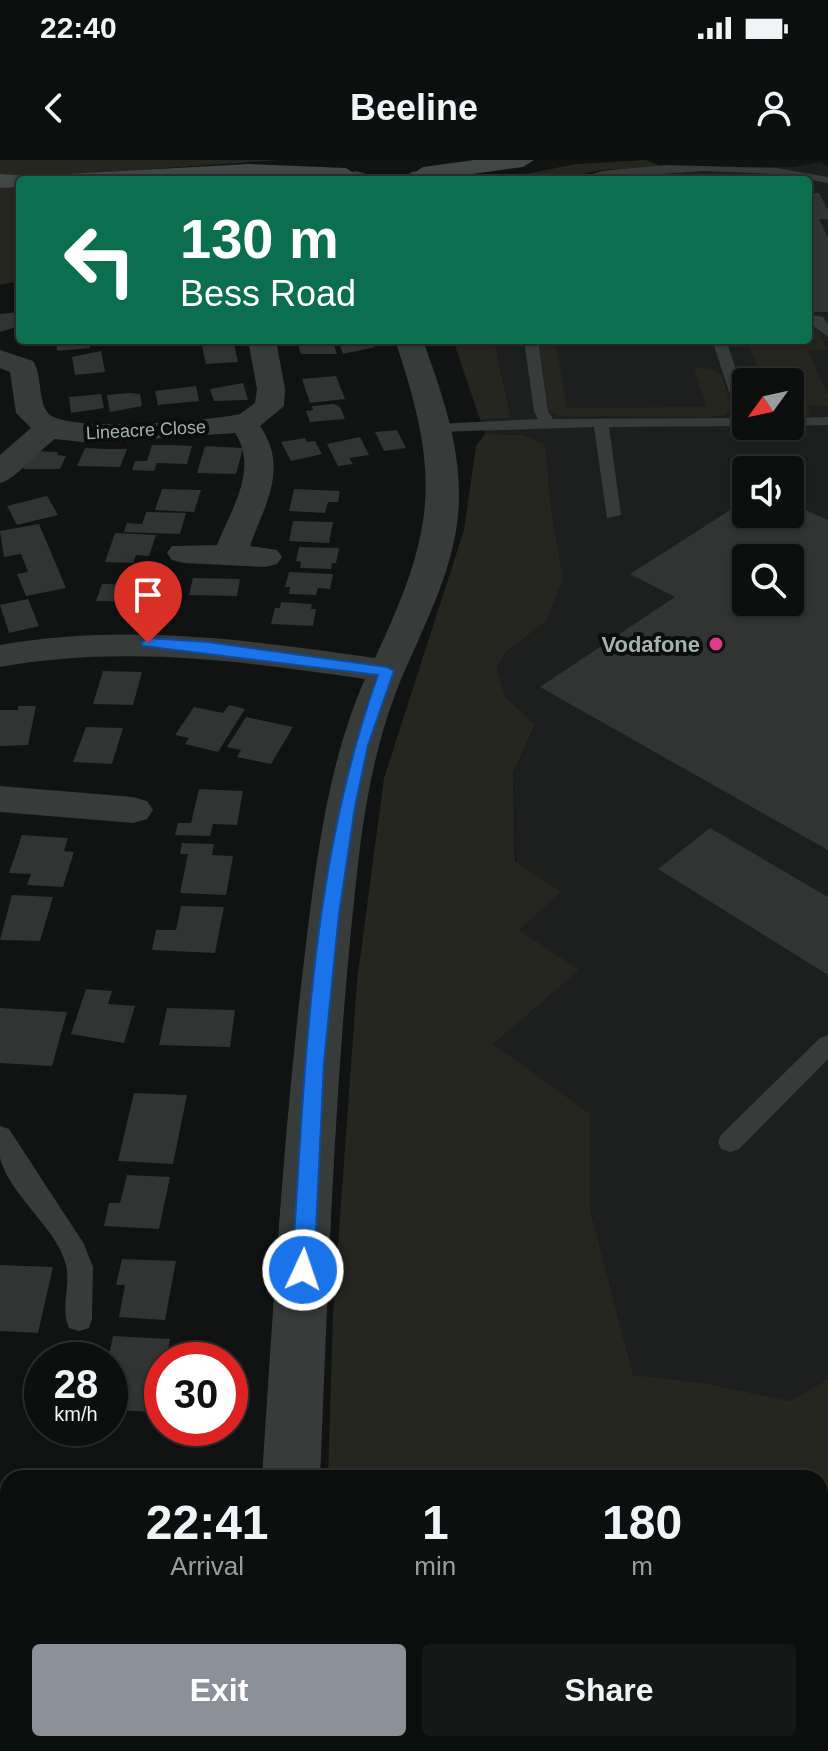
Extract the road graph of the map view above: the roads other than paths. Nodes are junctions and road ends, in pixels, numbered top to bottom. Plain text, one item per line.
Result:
1 (306, 160) edge
2 (523, 160) edge
3 (249, 171) junction
4 (352, 175) edge
5 (417, 175) edge
6 (132, 176) edge
7 (599, 176) edge
8 (828, 180) edge
9 (812, 319) edge
10 (828, 333) edge
11 (263, 344) edge
12 (410, 344) edge
13 (532, 344) edge
14 (720, 344) edge
15 (0, 358) edge
16 (732, 379) edge
17 (732, 421) edge
18 (828, 421) edge
19 (804, 422) edge
20 (243, 423) junction
21 (548, 423) junction
22 (601, 424) junction
23 (437, 428) junction
24 (49, 429) junction
25 (0, 474) edge
26 (613, 515) dead end
27 (184, 553) dead end
28 (230, 555) junction
29 (265, 557) dead end
30 (0, 656) edge
31 (387, 671) junction
32 (0, 799) edge
33 (133, 810) dead end
34 (828, 1044) edge
35 (0, 1136) edge
36 (730, 1142) dead end
37 (79, 1319) dead end
38 (292, 1470) edge

1 - 3 main road
2 - 5 main road
3 - 4 main road
3 - 6 main road
7 - 8 lane
9 - 10 lane
11 - 20 street
12 - 23 street
13 - 21 lane
14 - 16 lane
15 - 24 street
17 - 22 lane
18 - 19 lane
20 - 24 street, Lineacre Close
20 - 28 street
21 - 22 lane
21 - 23 lane
22 - 26 lane
23 - 31 street
24 - 25 street
27 - 28 street
28 - 29 street
30 - 31 street
31 - 38 street
32 - 33 street
34 - 36 lane
35 - 37 lane

